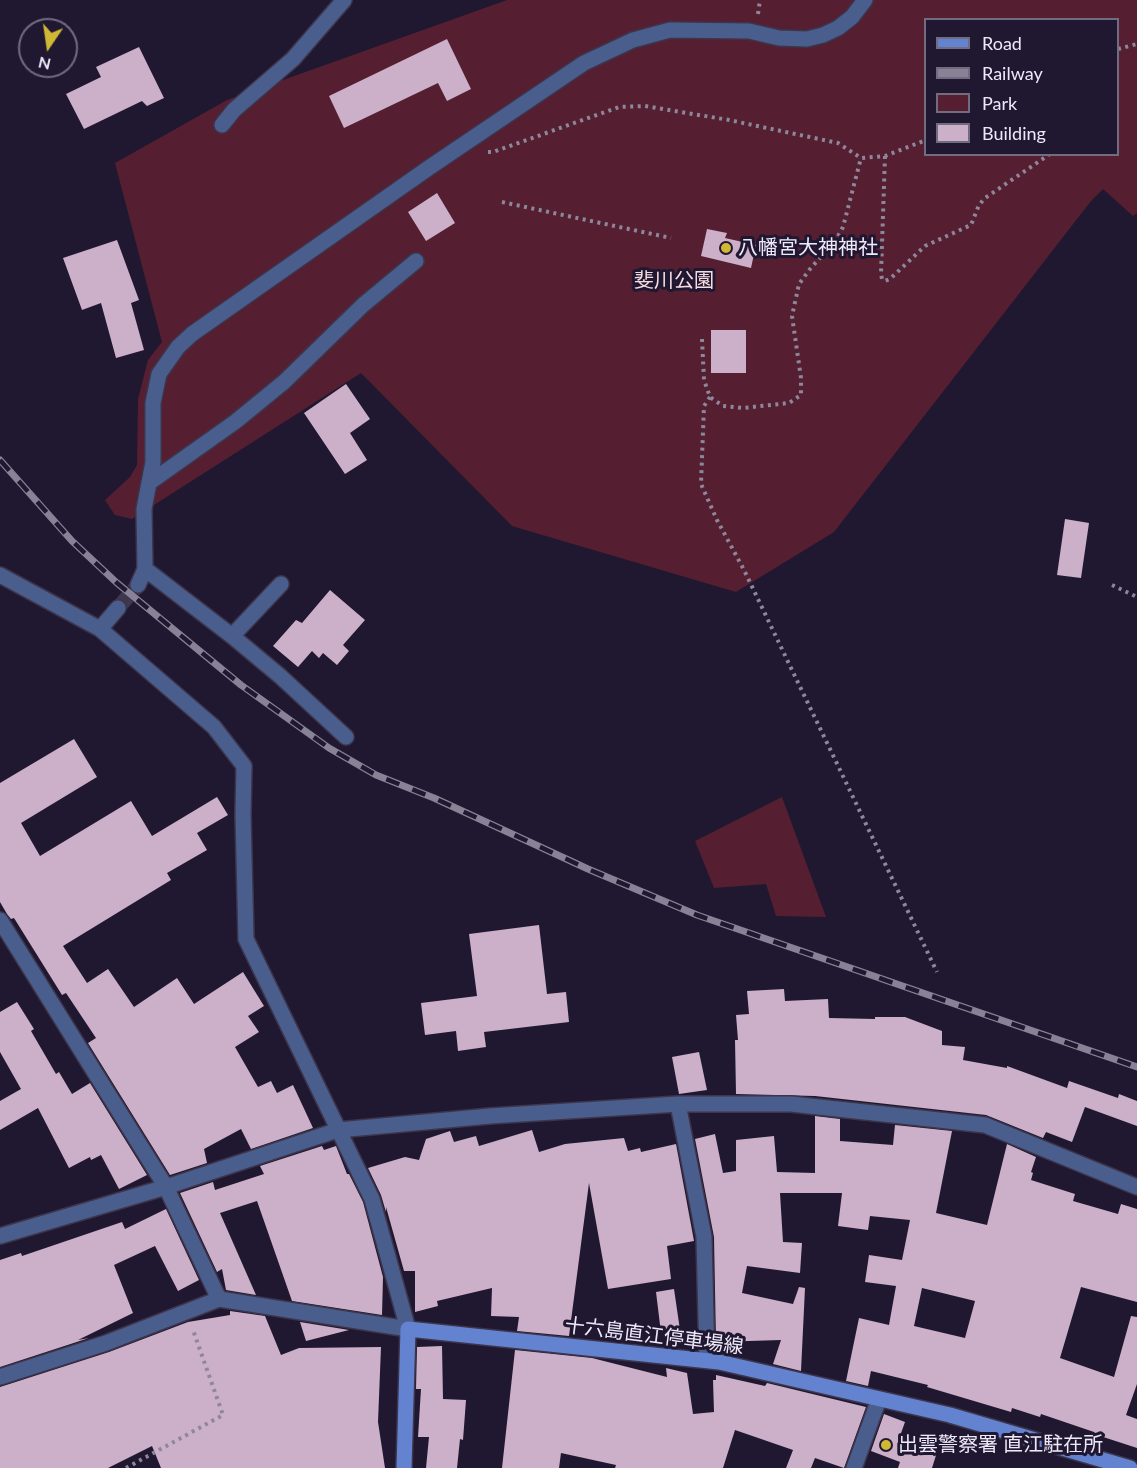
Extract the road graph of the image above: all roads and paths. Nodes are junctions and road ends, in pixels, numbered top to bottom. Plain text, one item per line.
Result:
1 (344, 0) edge
2 (760, 0) edge
3 (865, 0) edge
4 (757, 18) dead end
5 (1137, 44) edge
6 (1119, 49) edge
7 (222, 125) dead end
8 (924, 141) edge
9 (454, 151) junction
10 (885, 156) junction
11 (1047, 156) edge
12 (861, 158) junction
13 (502, 202) dead end
14 (671, 238) dead end
15 (416, 261) dead end
16 (702, 339) dead end
17 (710, 397) junction
18 (149, 483) junction
19 (145, 569) junction
20 (0, 575) edge
21 (281, 584) dead end
22 (138, 585) tunnel mouth
23 (1112, 585) dead end
24 (1137, 597) edge
25 (118, 608) tunnel mouth
26 (100, 629) junction
27 (232, 636) junction
28 (346, 737) dead end
29 (0, 920) edge
30 (937, 972) dead end
31 (678, 1104) junction
32 (338, 1130) junction
33 (166, 1187) junction
34 (1137, 1187) edge
35 (0, 1236) edge
36 (219, 1299) junction
37 (186, 1312) junction
38 (408, 1329) junction
39 (706, 1360) junction
40 (0, 1377) edge
41 (879, 1399) junction
42 (126, 1468) edge
43 (404, 1468) edge
44 (854, 1468) edge
45 (1130, 1468) edge

1 - 7 street
2 - 4 path
3 - 9 street
5 - 6 path
8 - 10 path
9 - 12 path
9 - 18 street
10 - 11 path
10 - 12 path
12 - 17 path
13 - 14 path
15 - 18 street
16 - 17 path
17 - 30 path
18 - 19 street
19 - 22 street
19 - 27 street
20 - 26 street
21 - 27 street
23 - 24 path
25 - 26 street
26 - 32 street
27 - 28 street
29 - 33 street
31 - 32 street
31 - 34 street
31 - 39 street
32 - 33 street
32 - 38 street
33 - 35 street
33 - 36 street
36 - 37 street
36 - 38 street
37 - 40 street
37 - 42 path
38 - 39 main road, 十六島直江停車場線
38 - 43 main road
39 - 41 main road, 十六島直江停車場線
41 - 44 street
41 - 45 main road, 十六島直江停車場線

